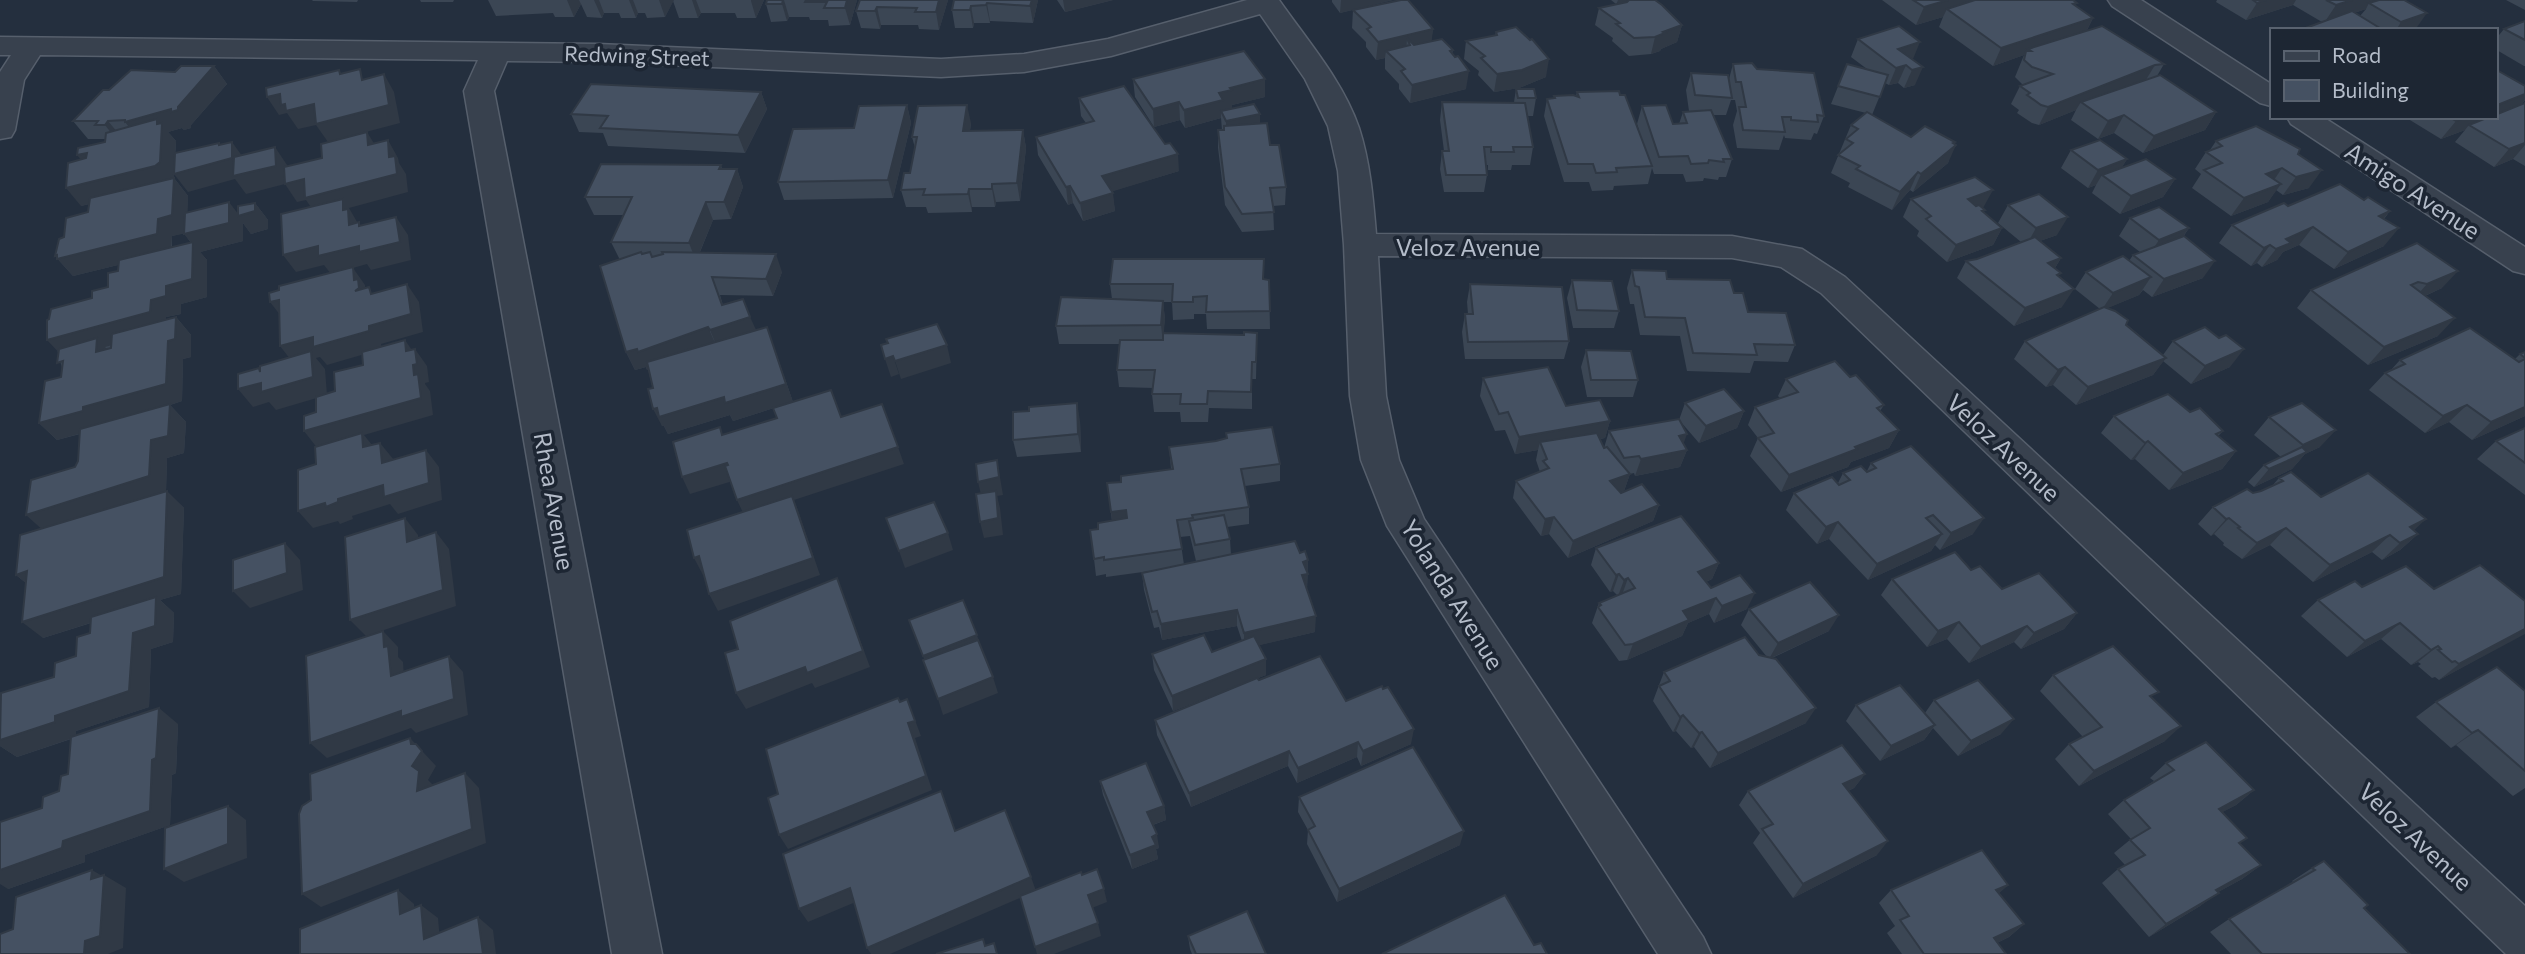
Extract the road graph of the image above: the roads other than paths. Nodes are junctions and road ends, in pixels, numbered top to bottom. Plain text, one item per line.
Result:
1 (2122, 0) edge
2 (1266, 1) edge
3 (0, 46) edge
4 (31, 47) junction
5 (497, 52) junction
6 (2270, 96) edge
7 (2305, 119) edge
8 (0, 130) edge
9 (1361, 245) junction
10 (2525, 262) edge
11 (2525, 939) edge
12 (638, 954) edge
13 (1686, 954) edge

1 - 6 street
2 - 5 street, Redwing Street
2 - 9 street, Yolanda Avenue
3 - 4 street, Redwing Street
4 - 5 street, Redwing Street
4 - 8 street
5 - 12 street, Rhea Avenue
7 - 10 street, Amigo Avenue
9 - 11 street, Veloz Avenue
9 - 13 street, Yolanda Avenue

